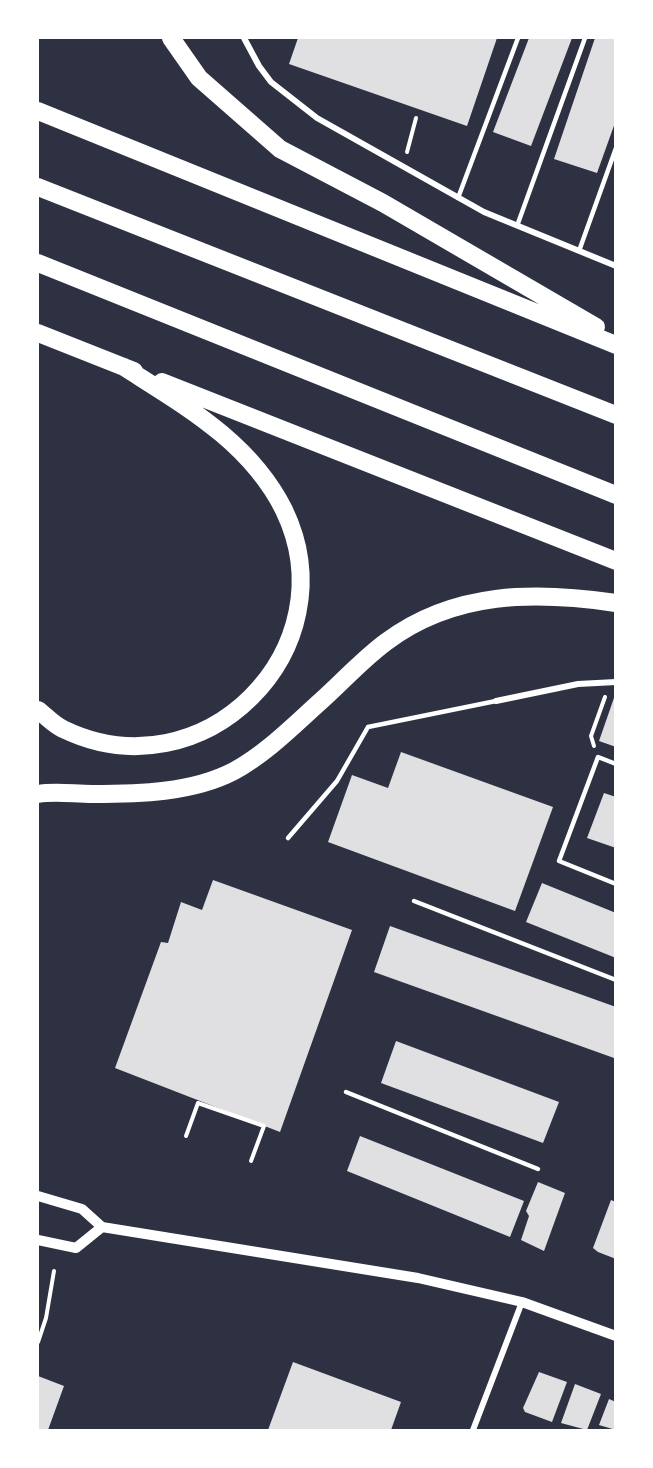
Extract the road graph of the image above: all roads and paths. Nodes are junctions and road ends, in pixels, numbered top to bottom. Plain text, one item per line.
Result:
1 (171, 38) edge
2 (244, 38) edge
3 (518, 38) edge
4 (585, 38) edge
5 (38, 111) edge
6 (416, 118) dead end
7 (615, 148) edge
8 (403, 167) junction
9 (38, 187) edge
10 (458, 198) junction
11 (517, 226) junction
12 (579, 251) junction
13 (38, 263) edge
14 (615, 266) edge
15 (38, 333) edge
16 (615, 338) edge
17 (615, 345) edge
18 (124, 367) junction
19 (615, 415) edge
20 (615, 495) edge
21 (615, 561) edge
22 (615, 603) edge
23 (613, 682) edge
24 (496, 701) joint
25 (38, 710) edge
26 (598, 757) junction
27 (615, 764) edge
28 (38, 794) edge
29 (288, 838) dead end
30 (615, 884) edge
31 (414, 901) dead end
32 (615, 980) edge
33 (346, 1092) dead end
34 (186, 1136) dead end
35 (251, 1161) dead end
36 (538, 1169) dead end
37 (38, 1196) edge
38 (102, 1227) junction
39 (38, 1240) edge
40 (54, 1271) dead end
41 (522, 1302) junction
42 (615, 1336) edge
43 (38, 1342) edge
44 (473, 1431) edge

1 - 16 highway
2 - 8 street
3 - 10 lane
4 - 11 lane
5 - 17 highway
6 - 8 path
7 - 12 lane
8 - 10 street
9 - 19 highway
10 - 11 street
11 - 12 street
12 - 14 street
13 - 20 highway
15 - 18 highway
18 - 21 highway
18 - 25 highway
22 - 28 highway
23 - 24 street
23 - 26 path
24 - 29 lane
26 - 27 lane
26 - 30 lane
31 - 32 lane
33 - 36 lane
34 - 35 path
37 - 38 street
38 - 39 street
38 - 41 street
40 - 43 path
41 - 42 street
41 - 44 street

